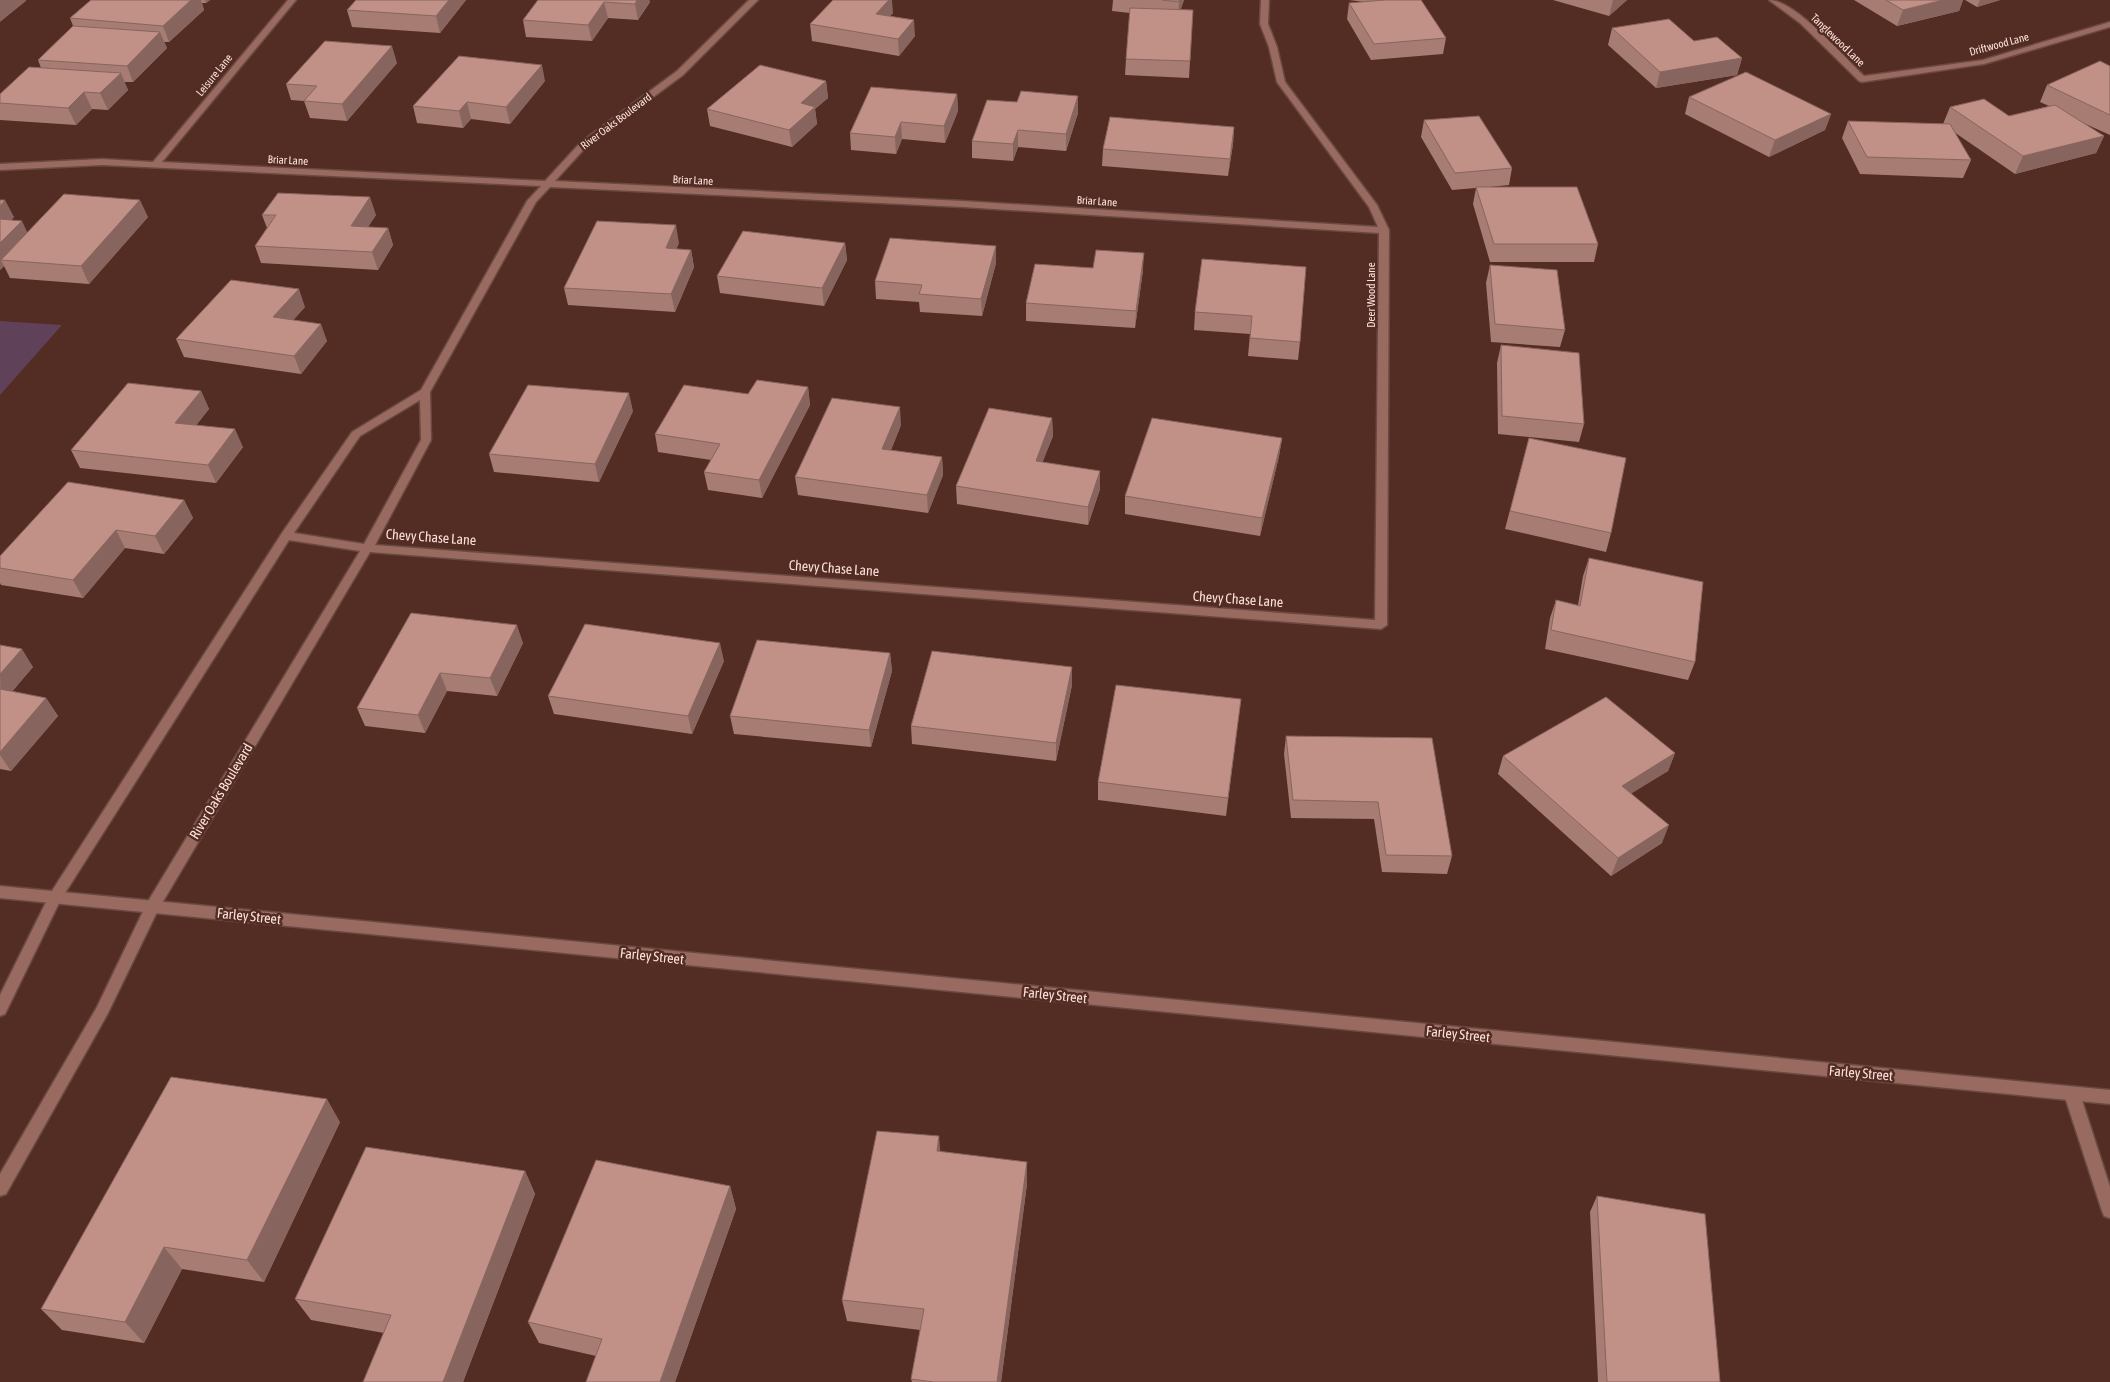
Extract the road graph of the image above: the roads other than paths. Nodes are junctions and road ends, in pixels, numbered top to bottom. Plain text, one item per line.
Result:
1 (292, 0) edge
2 (754, 0) edge
3 (1265, 0) edge
4 (1773, 0) edge
5 (2110, 24) edge
6 (1862, 79) joint
7 (154, 166) junction
8 (0, 167) edge
9 (546, 184) junction
10 (1384, 230) junction
11 (425, 392) junction
12 (286, 536) junction
13 (367, 548) junction
14 (1382, 625) joint
15 (0, 892) edge
16 (55, 898) junction
17 (152, 906) junction
18 (0, 1010) edge
19 (2072, 1094) junction
20 (2110, 1097) edge
21 (0, 1189) edge
22 (2110, 1211) edge

1 - 7 street, Leisure Lane
2 - 9 street, River Oaks Boulevard
3 - 10 street, Deer Wood Lane
4 - 6 street, Tanglewood Lane
5 - 6 street, Driftwood Lane
7 - 8 street, Briar Lane
7 - 9 street, Briar Lane
9 - 10 street, Briar Lane
9 - 11 street, River Oaks Boulevard
10 - 14 street, Deer Wood Lane
11 - 12 street, River Oaks Boulevard
11 - 13 street, River Oaks Boulevard
12 - 13 street, Chevy Chase Lane
12 - 16 street, River Oaks Boulevard
13 - 14 street, Chevy Chase Lane
13 - 17 street, River Oaks Boulevard
15 - 16 street, Farley Street
16 - 17 street, Farley Street
16 - 18 street, River Oaks Boulevard
17 - 19 street, Farley Street
17 - 21 street, River Oaks Boulevard
19 - 20 street, Farley Street
19 - 22 street

